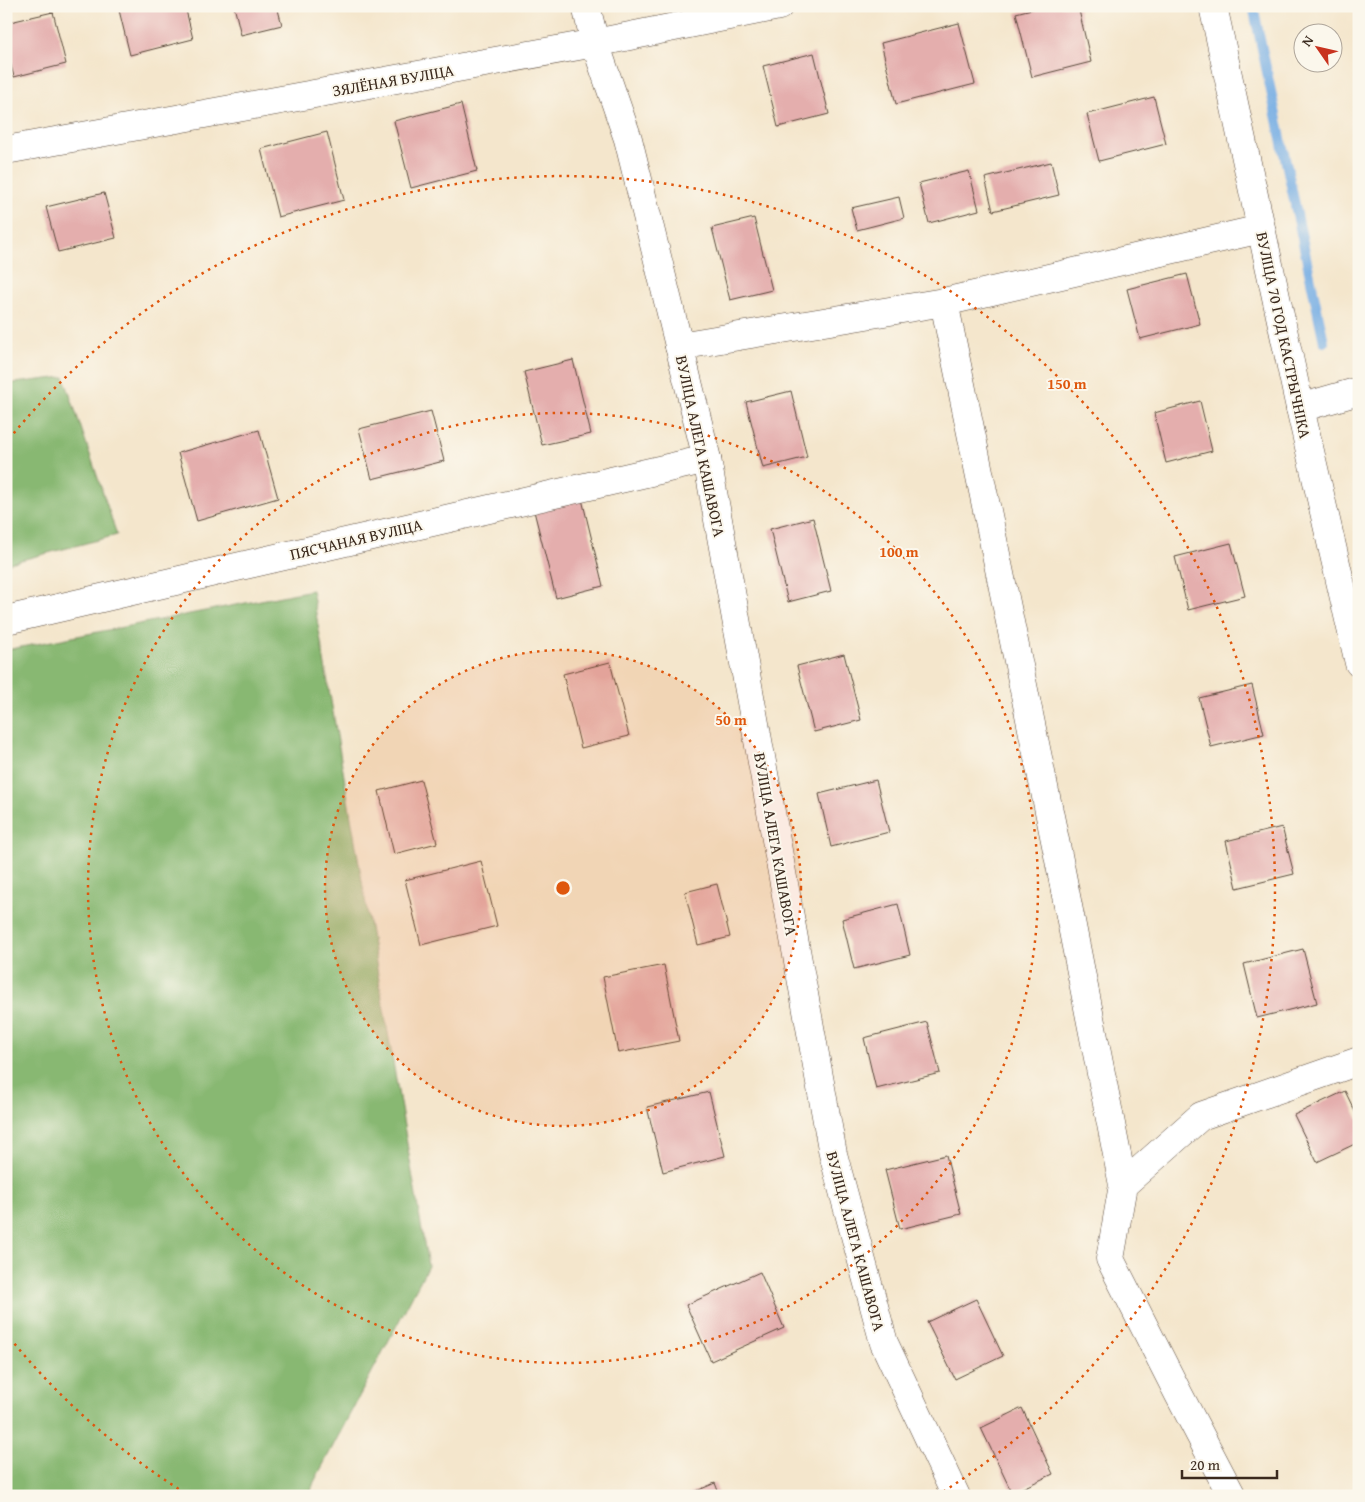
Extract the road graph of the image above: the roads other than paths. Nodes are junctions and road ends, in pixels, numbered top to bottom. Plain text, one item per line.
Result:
1 (586, 6) edge
2 (778, 6) edge
3 (1213, 6) edge
4 (595, 43) junction
5 (6, 150) edge
6 (1261, 230) junction
7 (944, 302) junction
8 (679, 346) junction
9 (1359, 392) edge
10 (1300, 408) junction
11 (706, 459) junction
12 (6, 620) edge
13 (1359, 663) edge
14 (1359, 1061) edge
15 (1123, 1186) junction
16 (956, 1496) edge
17 (1232, 1496) edge

1 - 4 street, ВУЛІЦА АЛЕГА КАШАВОГА
2 - 4 street, ЗЯЛЁНАЯ ВУЛІЦА
3 - 6 street, ВУЛІЦА 70 ГОД КАСТРЫЧНІКА
4 - 5 street, ЗЯЛЁНАЯ ВУЛІЦА
4 - 8 street, ВУЛІЦА АЛЕГА КАШАВОГА
6 - 7 street
6 - 10 street, ВУЛІЦА 70 ГОД КАСТРЫЧНІКА
7 - 8 street
7 - 15 street
8 - 11 street, ВУЛІЦА АЛЕГА КАШАВОГА
9 - 10 street
10 - 13 street, ВУЛІЦА 70 ГОД КАСТРЫЧНІКА
11 - 12 street, ПЯСЧАНАЯ ВУЛІЦА
11 - 16 street, ВУЛІЦА АЛЕГА КАШАВОГА
14 - 15 street
15 - 17 street

